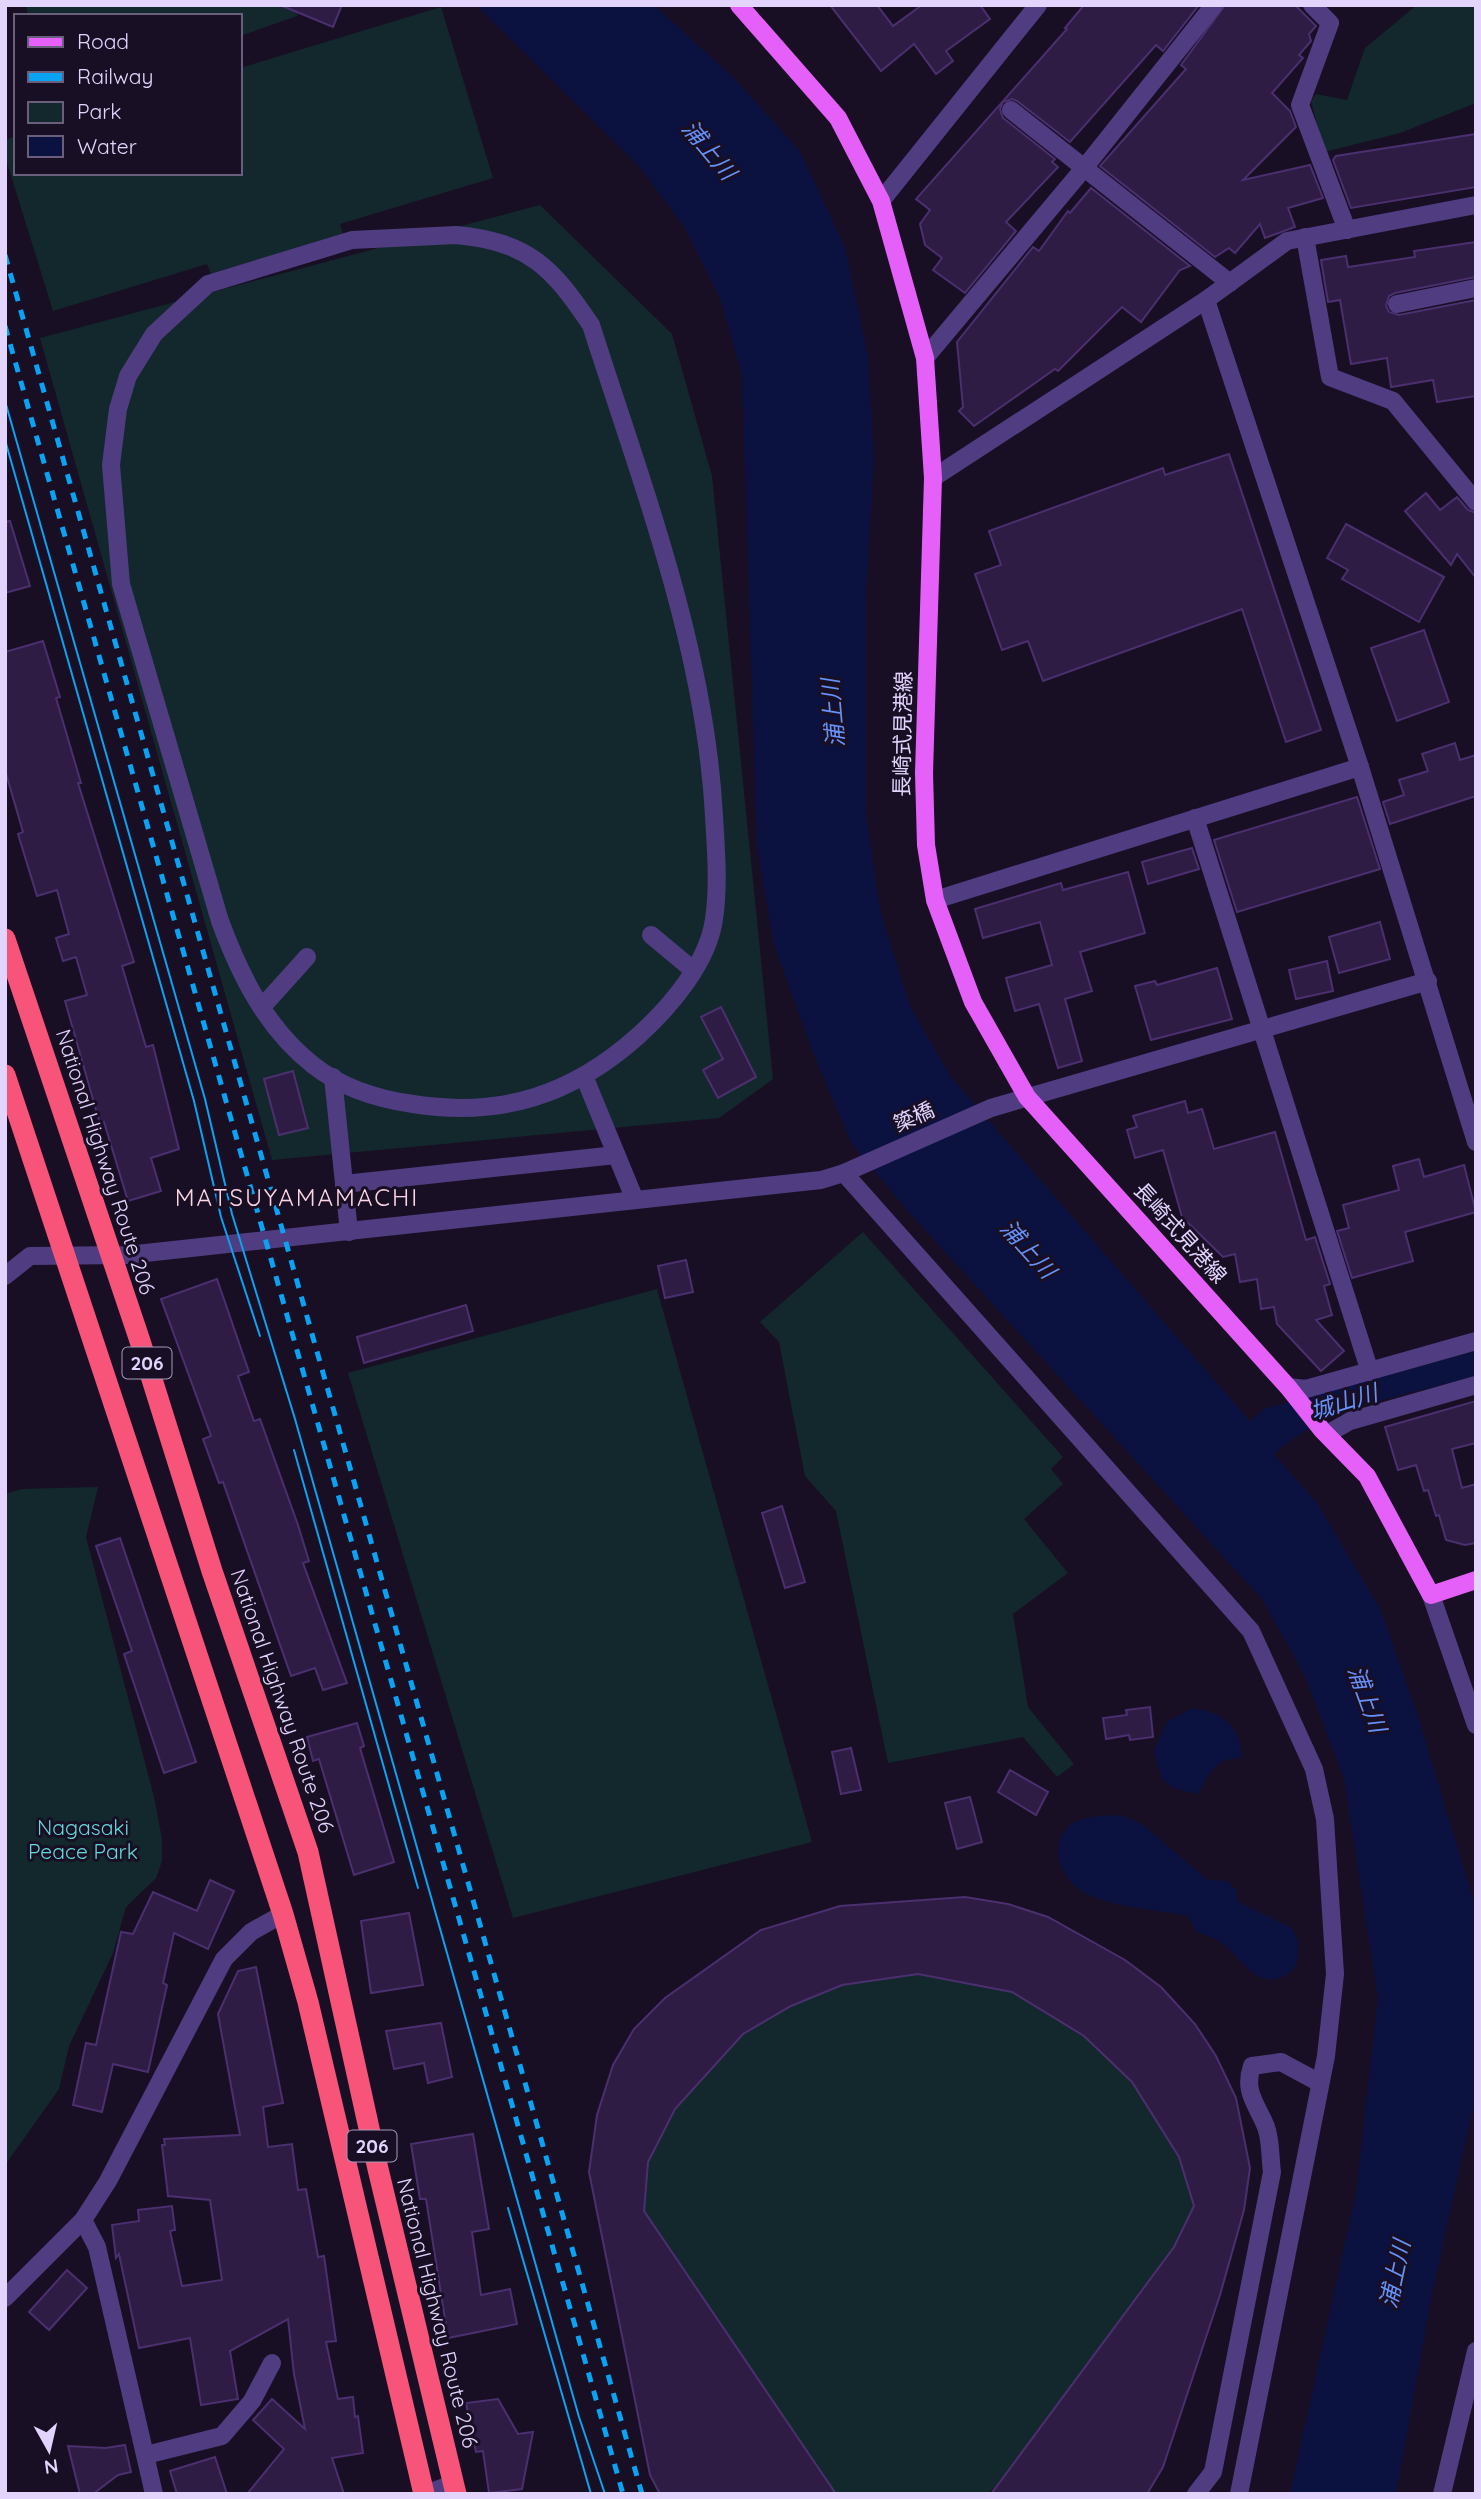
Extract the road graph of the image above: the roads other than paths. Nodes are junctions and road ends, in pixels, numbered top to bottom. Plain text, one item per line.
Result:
1 (739, 5) edge
2 (1038, 5) edge
3 (1214, 5) edge
4 (1312, 5) edge
5 (1012, 110) dead end
6 (1085, 167) junction
7 (881, 201) junction
8 (1476, 205) edge
9 (1346, 230) junction
10 (1305, 237) junction
11 (1230, 283) junction
12 (1476, 288) edge
13 (1206, 300) junction
14 (1397, 304) dead end
15 (925, 358) junction
16 (933, 478) junction
17 (1476, 502) edge
18 (1360, 767) junction
19 (1195, 818) junction
20 (935, 900) junction
21 (651, 935) dead end
22 (5, 939) edge
23 (307, 957) dead end
24 (693, 970) junction
25 (1428, 981) junction
26 (262, 1007) junction
27 (1262, 1031) junction
28 (5, 1075) edge
29 (584, 1076) junction
30 (333, 1077) junction
31 (1027, 1097) junction
32 (1476, 1142) edge
33 (616, 1155) junction
34 (850, 1171) junction
35 (344, 1184) junction
36 (635, 1200) junction
37 (349, 1232) junction
38 (110, 1256) junction
39 (66, 1258) junction
40 (5, 1276) edge
41 (1476, 1341) edge
42 (1370, 1373) junction
43 (1476, 1385) edge
44 (1290, 1391) junction
45 (1325, 1432) junction
46 (1476, 1580) edge
47 (1431, 1595) junction
48 (1476, 1725) edge
49 (283, 1914) junction
50 (1321, 2083) junction
51 (83, 2220) junction
52 (5, 2298) edge
53 (1476, 2351) edge
54 (272, 2363) dead end
55 (1457, 2435) junction
56 (1476, 2438) edge
57 (146, 2455) junction
58 (455, 2489) edge
59 (154, 2494) edge
60 (424, 2494) edge
61 (1196, 2494) edge
62 (1239, 2494) edge
63 (1442, 2494) edge

1 - 7 main road, 長崎式見港線
2 - 7 street
3 - 6 street
4 - 9 street
5 - 6 street
6 - 11 street
6 - 15 street
7 - 15 main road, 長崎式見港線
8 - 9 street
9 - 10 street
10 - 11 street
10 - 17 street
11 - 13 street
12 - 14 street
13 - 16 street
13 - 18 street
15 - 16 main road, 長崎式見港線
16 - 20 main road, 長崎式見港線
18 - 19 street
18 - 25 street
19 - 20 street
19 - 27 street
20 - 31 main road, 長崎式見港線
21 - 24 street
22 - 38 highway, National Highway Route 206 / 206
23 - 26 street
24 - 26 street
24 - 29 street
25 - 27 street, 簗橋
25 - 32 street
26 - 30 street
27 - 31 street, 簗橋
27 - 42 street
28 - 39 highway, 206
29 - 30 street
29 - 33 street
30 - 35 street
31 - 34 street, 簗橋
31 - 44 main road, 長崎式見港線
33 - 35 street
33 - 36 street
34 - 36 street, 簗橋
34 - 50 street
35 - 37 street
36 - 37 street, 簗橋
37 - 38 street, 簗橋
38 - 39 street, 簗橋
38 - 58 highway, National Highway Route 206 / 206
39 - 40 street, 簗橋
39 - 49 highway, 206
41 - 42 street
42 - 44 street
43 - 45 street
44 - 45 main road, 長崎式見港線
45 - 47 main road
46 - 47 main road
47 - 48 street
49 - 51 street
49 - 60 highway, 206
50 - 61 street
50 - 62 street
51 - 52 street
51 - 57 street
53 - 55 street
54 - 57 street
55 - 56 street
55 - 63 street
57 - 59 street
58 - 60 street

